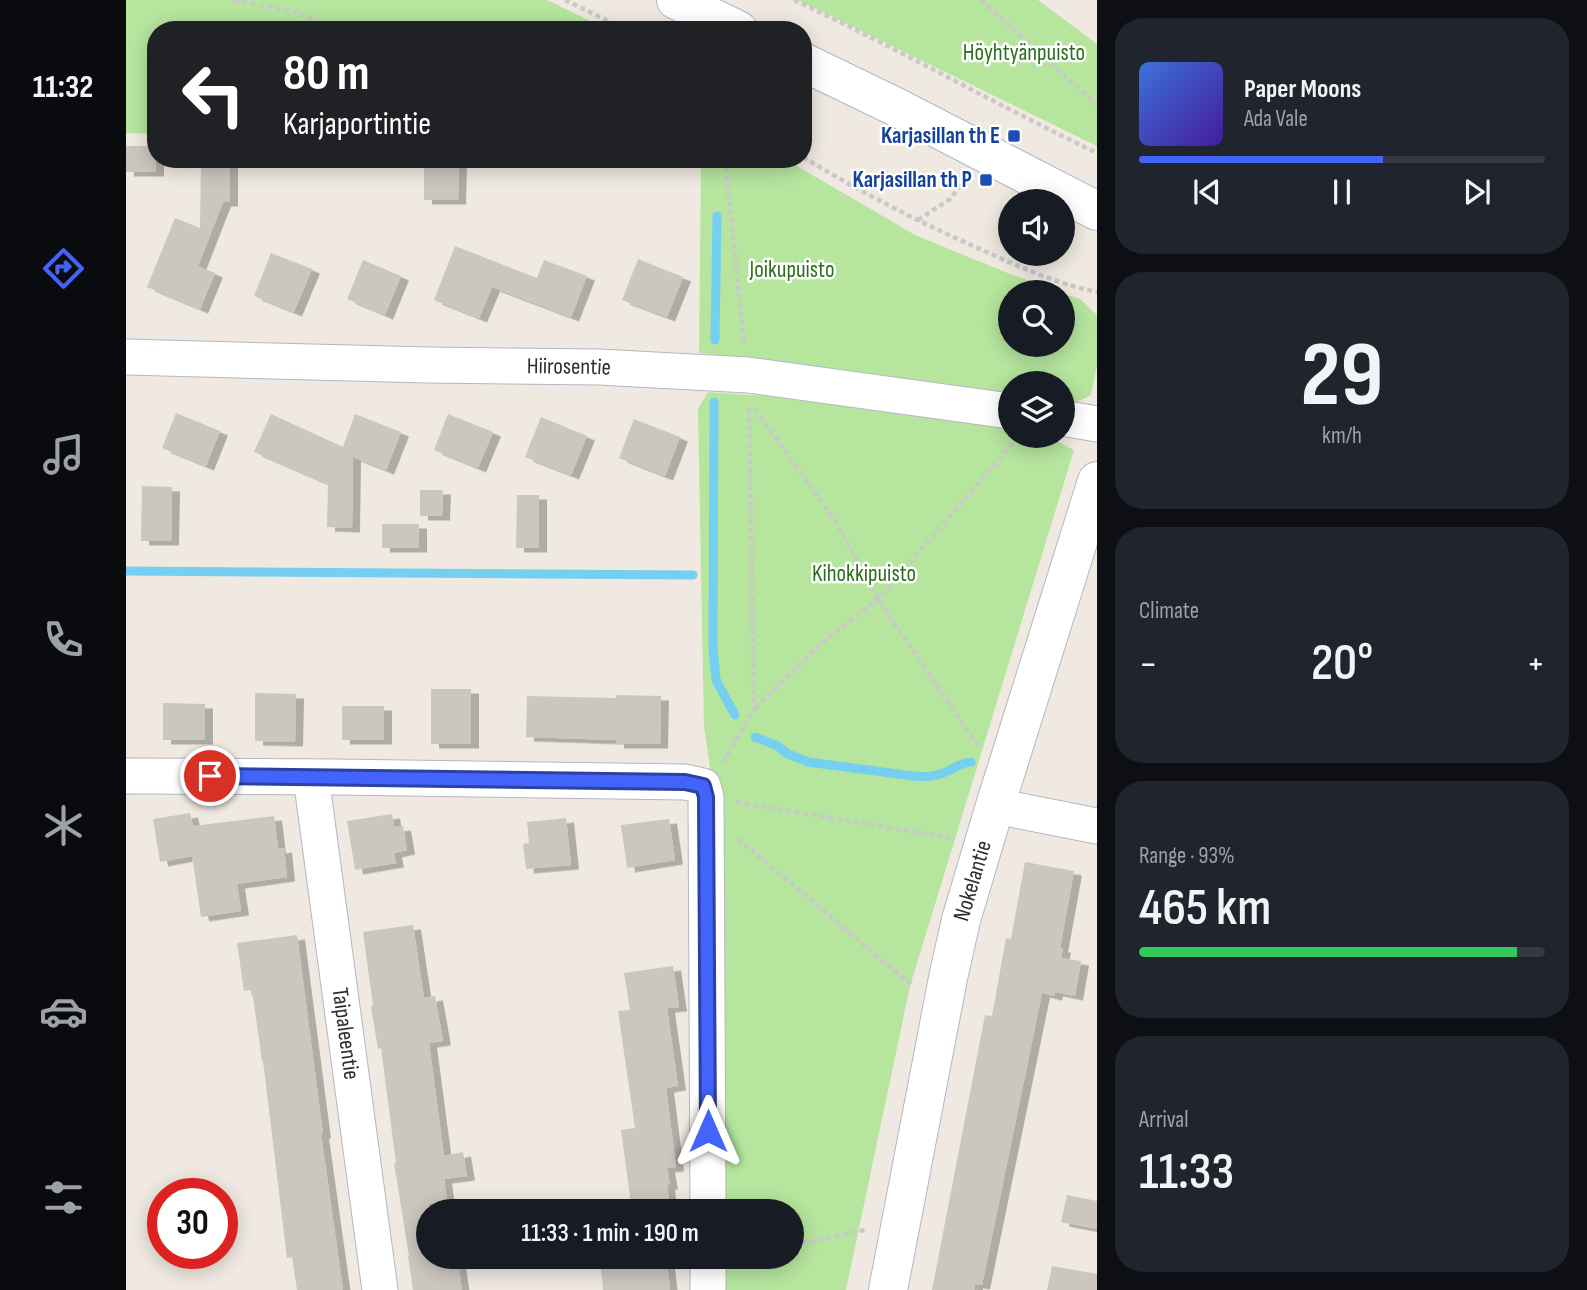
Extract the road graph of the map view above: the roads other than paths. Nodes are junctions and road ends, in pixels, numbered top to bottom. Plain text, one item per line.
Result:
1 (676, 0) edge
2 (719, 21) edge
3 (812, 66) edge
4 (1097, 211) edge
5 (126, 357) edge
6 (998, 410) edge
7 (1075, 420) edge
8 (1097, 424) edge
9 (1097, 481) edge
10 (126, 776) edge
11 (311, 777) junction
12 (995, 806) junction
13 (1097, 826) edge
14 (708, 1199) edge
15 (708, 1269) edge
16 (380, 1290) edge
17 (708, 1290) edge
18 (888, 1290) edge

1 - 2 street
3 - 4 street
5 - 6 street, Hiirosentie
7 - 8 street
9 - 12 street, Nokelantie
10 - 11 street
11 - 14 street
11 - 16 street, Taipaleentie
12 - 13 street
12 - 18 street, Nokelantie
15 - 17 street

